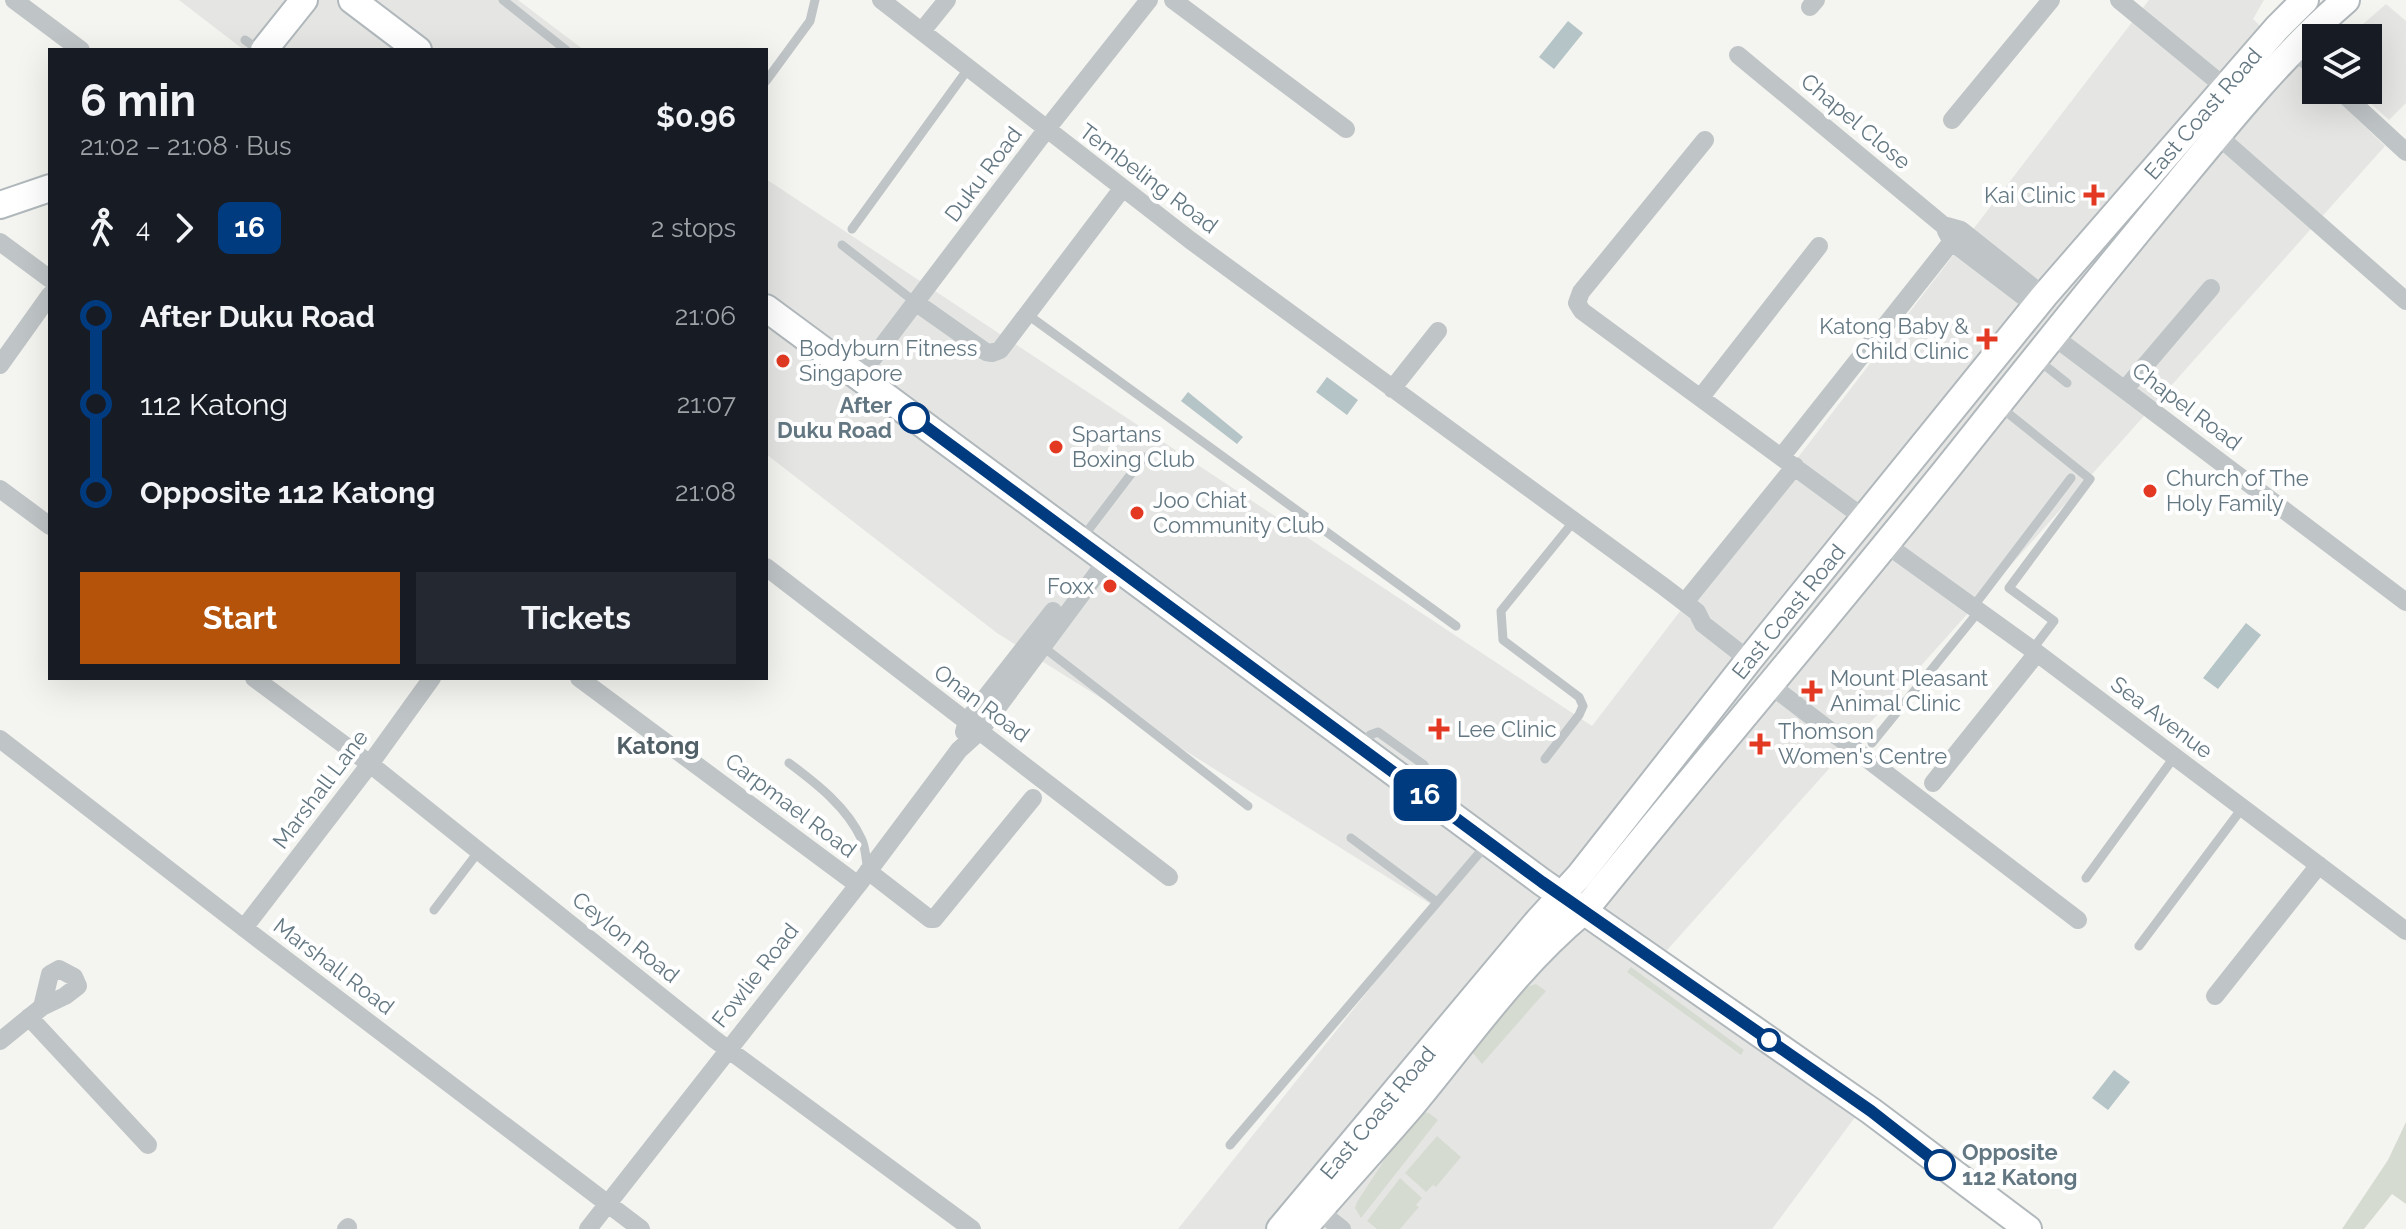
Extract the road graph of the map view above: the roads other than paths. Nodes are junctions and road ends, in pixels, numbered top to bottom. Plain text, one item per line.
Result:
1 (14, 0) edge
2 (304, 0) edge
3 (352, 0) edge
4 (503, 0) edge
5 (815, 0) edge
6 (881, 0) edge
7 (947, 0) edge
8 (1149, 0) edge
9 (1173, 0) edge
10 (2051, 0) edge
11 (2305, 0) edge
12 (2346, 0) edge
13 (2131, 4) edge
14 (922, 31) junction
15 (256, 47) edge
16 (78, 48) edge
17 (415, 48) edge
18 (563, 48) edge
19 (2295, 50) junction
20 (1738, 55) dead end
21 (2302, 56) edge
22 (968, 69) junction
23 (768, 78) edge
24 (2226, 88) junction
25 (2354, 104) edge
26 (1952, 120) dead end
27 (1346, 129) dead end
28 (1046, 130) junction
29 (2215, 137) junction
30 (1705, 140) dead end
31 (2406, 152) edge
32 (48, 189) edge
33 (1122, 189) junction
34 (0, 205) edge
35 (852, 229) dead end
36 (1952, 232) junction
37 (0, 242) edge
38 (842, 245) dead end
39 (1819, 246) dead end
40 (48, 278) edge
41 (2211, 288) dead end
42 (48, 298) edge
43 (2040, 301) junction
44 (2406, 301) edge
45 (915, 302) junction
46 (768, 310) edge
47 (1028, 315) junction
48 (1438, 331) dead end
49 (2053, 336) junction
50 (2035, 358) junction
51 (0, 365) edge
52 (858, 378) junction
53 (2067, 383) dead end
54 (1392, 389) junction
55 (2125, 389) junction
56 (1701, 397) junction
57 (1998, 405) junction
58 (1144, 457) dead end
59 (1788, 461) junction
60 (2071, 478) dead end
61 (0, 489) edge
62 (1864, 518) junction
63 (1574, 521) junction
64 (48, 525) edge
65 (1887, 545) junction
66 (1095, 551) junction
67 (768, 569) edge
68 (2406, 602) edge
69 (1691, 607) junction
70 (1976, 609) junction
71 (1456, 626) dead end
72 (1036, 642) junction
73 (2035, 651) junction
74 (1753, 656) junction
75 (257, 680) edge
76 (431, 680) edge
77 (582, 680) edge
78 (1769, 684) junction
79 (974, 726) junction
80 (0, 739) edge
81 (1872, 743) dead end
82 (2175, 756) junction
83 (1545, 759) dead end
84 (789, 763) dead end
85 (370, 764) junction
86 (1933, 783) dead end
87 (1033, 798) dead end
88 (1248, 806) dead end
89 (2243, 807) junction
90 (1351, 838) dead end
91 (1489, 841) junction
92 (479, 851) junction
93 (2319, 865) junction
94 (1169, 877) dead end
95 (863, 878) junction
96 (2086, 878) dead end
97 (1562, 896) junction
98 (1437, 902) junction
99 (434, 910) dead end
100 (1584, 911) junction
101 (2078, 920) dead end
102 (244, 928) junction
103 (2406, 931) edge
104 (2139, 946) dead end
105 (2215, 996) dead end
106 (0, 1041) edge
107 (727, 1049) junction
108 (148, 1145) dead end
109 (1230, 1145) dead end
110 (606, 1204) junction
111 (1311, 1220) edge
112 (588, 1229) edge
113 (641, 1229) edge
114 (972, 1229) edge
115 (1280, 1229) edge
116 (1342, 1229) edge
117 (2028, 1229) edge

1 - 16 street
2 - 15 main road
3 - 17 main road
4 - 18 lane
5 - 23 lane
6 - 14 street, Tembeling Road
7 - 14 street
8 - 28 street, Duku Road
9 - 27 street
10 - 26 street
11 - 24 main road, East Coast Road
12 - 19 main road, East Coast Road
13 - 24 street
14 - 22 street, Tembeling Road
19 - 21 street
19 - 29 main road, East Coast Road
20 - 36 street, Chapel Close
22 - 28 street, Tembeling Road
22 - 35 lane
24 - 43 main road, East Coast Road
25 - 31 street
28 - 33 street, Tembeling Road
28 - 45 street, Duku Road
29 - 44 street
29 - 49 main road, East Coast Road
30 - 56 street
32 - 34 main road
33 - 47 street
33 - 54 street, Tembeling Road
36 - 43 street, Chapel Close
36 - 59 street
37 - 40 street
38 - 45 lane
39 - 56 street
41 - 55 street
42 - 51 street
43 - 62 main road, East Coast Road
45 - 47 street
45 - 52 street, Duku Road
46 - 52 main road
47 - 71 lane
48 - 54 street
49 - 50 main road, East Coast Road
49 - 55 street, Chapel Road
50 - 53 lane
50 - 57 main road, East Coast Road
52 - 66 main road
54 - 63 street, Tembeling Road
55 - 68 street, Chapel Road
56 - 59 street
57 - 65 main road, East Coast Road
57 - 73 lane
58 - 66 lane
59 - 62 street
59 - 69 street
60 - 70 lane
61 - 64 street
62 - 74 main road, East Coast Road
63 - 69 street, Tembeling Road
63 - 83 lane
65 - 70 street, Sea Avenue
65 - 78 main road, East Coast Road
66 - 72 street, Fowlie Road
66 - 91 main road
67 - 79 street, Onan Road
69 - 74 street, Tembeling Road
70 - 73 street, Sea Avenue
70 - 81 lane
72 - 79 street, Fowlie Road
72 - 88 lane
73 - 82 street, Sea Avenue
73 - 86 street
74 - 97 main road, East Coast Road
75 - 85 street, Ceylon Road
76 - 85 street, Marshall Lane
77 - 95 street, Carpmael Road
78 - 100 main road, East Coast Road
78 - 101 street, East Coast Road
79 - 94 street, Onan Road
79 - 95 street, Fowlie Road
80 - 102 street, Marshall Road
82 - 89 street, Sea Avenue
82 - 96 lane
84 - 95 lane
85 - 92 street, Ceylon Road
85 - 102 street, Marshall Lane
87 - 95 street, Carpmael Road
89 - 93 street, Sea Avenue
89 - 104 lane
90 - 98 lane
91 - 97 main road
91 - 98 lane
92 - 99 lane
92 - 107 street, Ceylon Road
93 - 103 street, Sea Avenue
93 - 105 street
95 - 107 street, Fowlie Road
97 - 100 main road
97 - 115 main road, East Coast Road
98 - 109 lane
100 - 111 main road, East Coast Road
100 - 117 main road
102 - 110 street, Marshall Road
106 - 108 street
107 - 110 street, Fowlie Road
107 - 114 street, Ceylon Road
110 - 112 street, Fowlie Road
110 - 113 street, Marshall Road
111 - 116 street, East Coast Road

